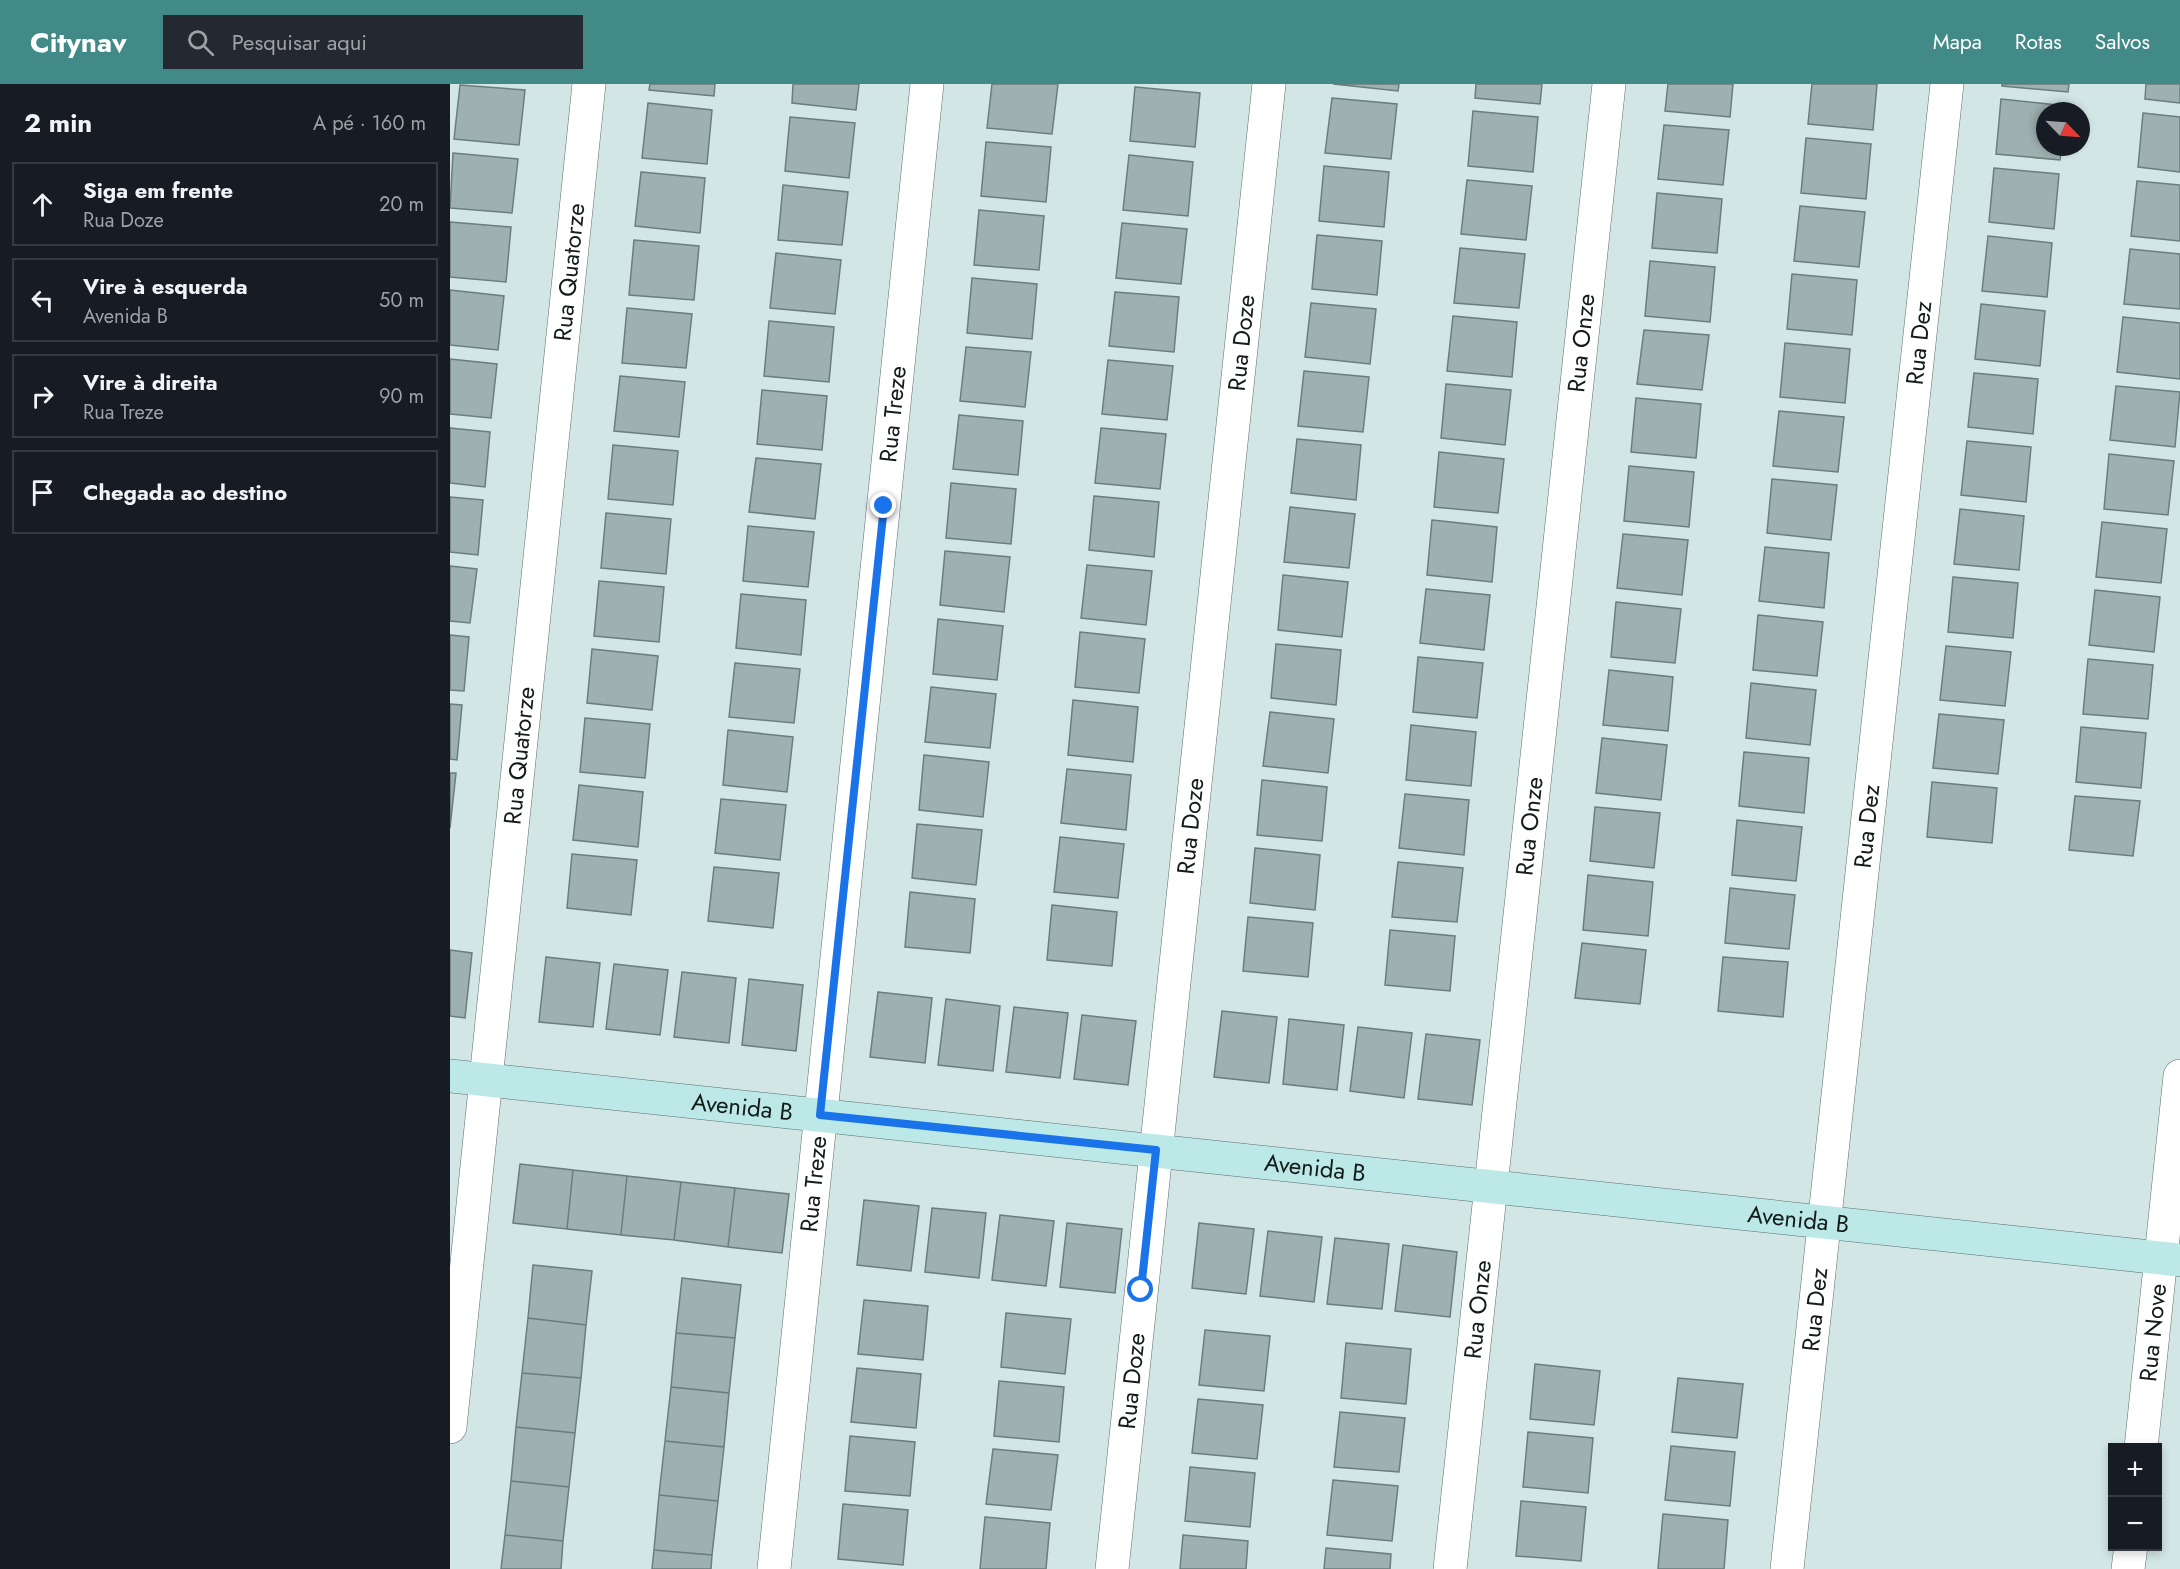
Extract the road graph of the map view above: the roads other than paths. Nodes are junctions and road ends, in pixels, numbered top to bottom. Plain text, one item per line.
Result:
1 (589, 84) edge
2 (927, 84) edge
3 (1269, 84) edge
4 (1609, 84) edge
5 (1947, 84) edge
6 (450, 1076) edge
7 (2180, 1076) edge
8 (486, 1079) junction
9 (820, 1115) junction
10 (1156, 1150) junction
11 (1491, 1186) junction
12 (1825, 1222) junction
13 (2170, 1259) edge
14 (450, 1427) edge
15 (2142, 1443) edge
16 (2130, 1551) edge
17 (774, 1569) edge
18 (1112, 1569) edge
19 (1450, 1569) edge
20 (1788, 1569) edge
21 (2128, 1569) edge

1 - 8 street, Rua Quatorze
2 - 9 street, Rua Treze
3 - 10 street, Rua Doze
4 - 11 street, Rua Onze
5 - 12 street, Rua Dez
6 - 8 street, Avenida B
7 - 13 street, Rua Nove
8 - 9 street, Avenida B
8 - 14 street, Rua Quatorze
9 - 10 street, Avenida B
9 - 17 street, Rua Treze
10 - 11 street, Avenida B
10 - 18 street, Rua Doze
11 - 12 street, Avenida B
11 - 19 street, Rua Onze
12 - 13 street, Avenida B
12 - 20 street, Rua Dez
13 - 15 street, Rua Nove
16 - 21 street

